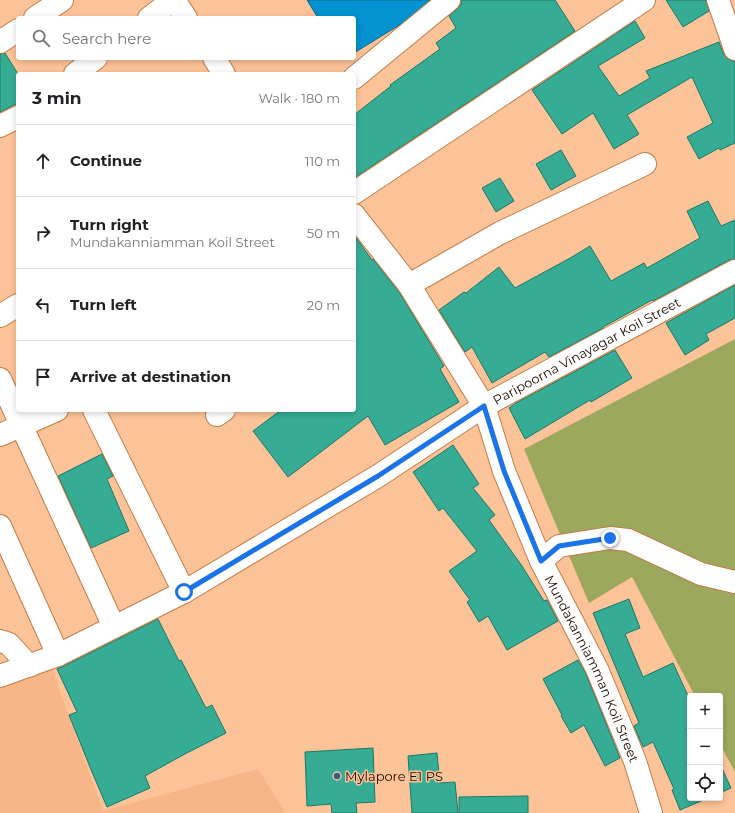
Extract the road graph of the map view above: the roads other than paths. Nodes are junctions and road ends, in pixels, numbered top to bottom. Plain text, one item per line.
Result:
1 (62, 0) edge
2 (174, 0) edge
3 (449, 0) edge
4 (644, 0) edge
5 (718, 0) edge
6 (38, 16) edge
7 (152, 16) edge
8 (185, 16) edge
9 (16, 31) edge
10 (0, 42) edge
11 (735, 49) edge
12 (93, 60) edge
13 (215, 60) edge
14 (78, 72) edge
15 (223, 72) edge
16 (356, 76) edge
17 (16, 118) edge
18 (0, 126) edge
19 (645, 164) dead end
20 (356, 192) edge
21 (356, 218) edge
22 (735, 271) edge
23 (409, 285) junction
24 (16, 306) edge
25 (0, 316) edge
26 (0, 379) edge
27 (484, 406) junction
28 (52, 412) edge
29 (95, 412) edge
30 (22, 425) junction
31 (0, 435) edge
32 (0, 526) edge
33 (541, 561) junction
34 (735, 582) edge
35 (184, 592) junction
36 (114, 627) junction
37 (0, 641) edge
38 (58, 655) junction
39 (29, 666) junction
40 (0, 676) edge
41 (651, 813) edge

1 - 6 street
2 - 7 street
2 - 8 street
3 - 16 street
4 - 20 street
5 - 11 street
9 - 10 street
12 - 14 street
13 - 15 street
17 - 18 street
19 - 23 street
21 - 23 street, Mundakanniamman Koil Street
22 - 27 street, Paripoorna Vinayagar Koil Street
23 - 27 street, Mundakanniamman Koil Street
24 - 25 street
26 - 30 street
27 - 33 street, Mundakanniamman Koil Street
27 - 35 street, Paripoorna Vinayagar Koil Street
28 - 30 street
29 - 35 street
30 - 31 street
30 - 36 street
32 - 38 street
33 - 34 street
33 - 41 street, Mundakanniamman Koil Street
35 - 36 street, Paripoorna Vinayagar Koil Street
36 - 38 street, Paripoorna Vinayagar Koil Street
37 - 39 street
38 - 39 street, Paripoorna Vinayagar Koil Street
39 - 40 street, Paripoorna Vinayagar Koil Street

